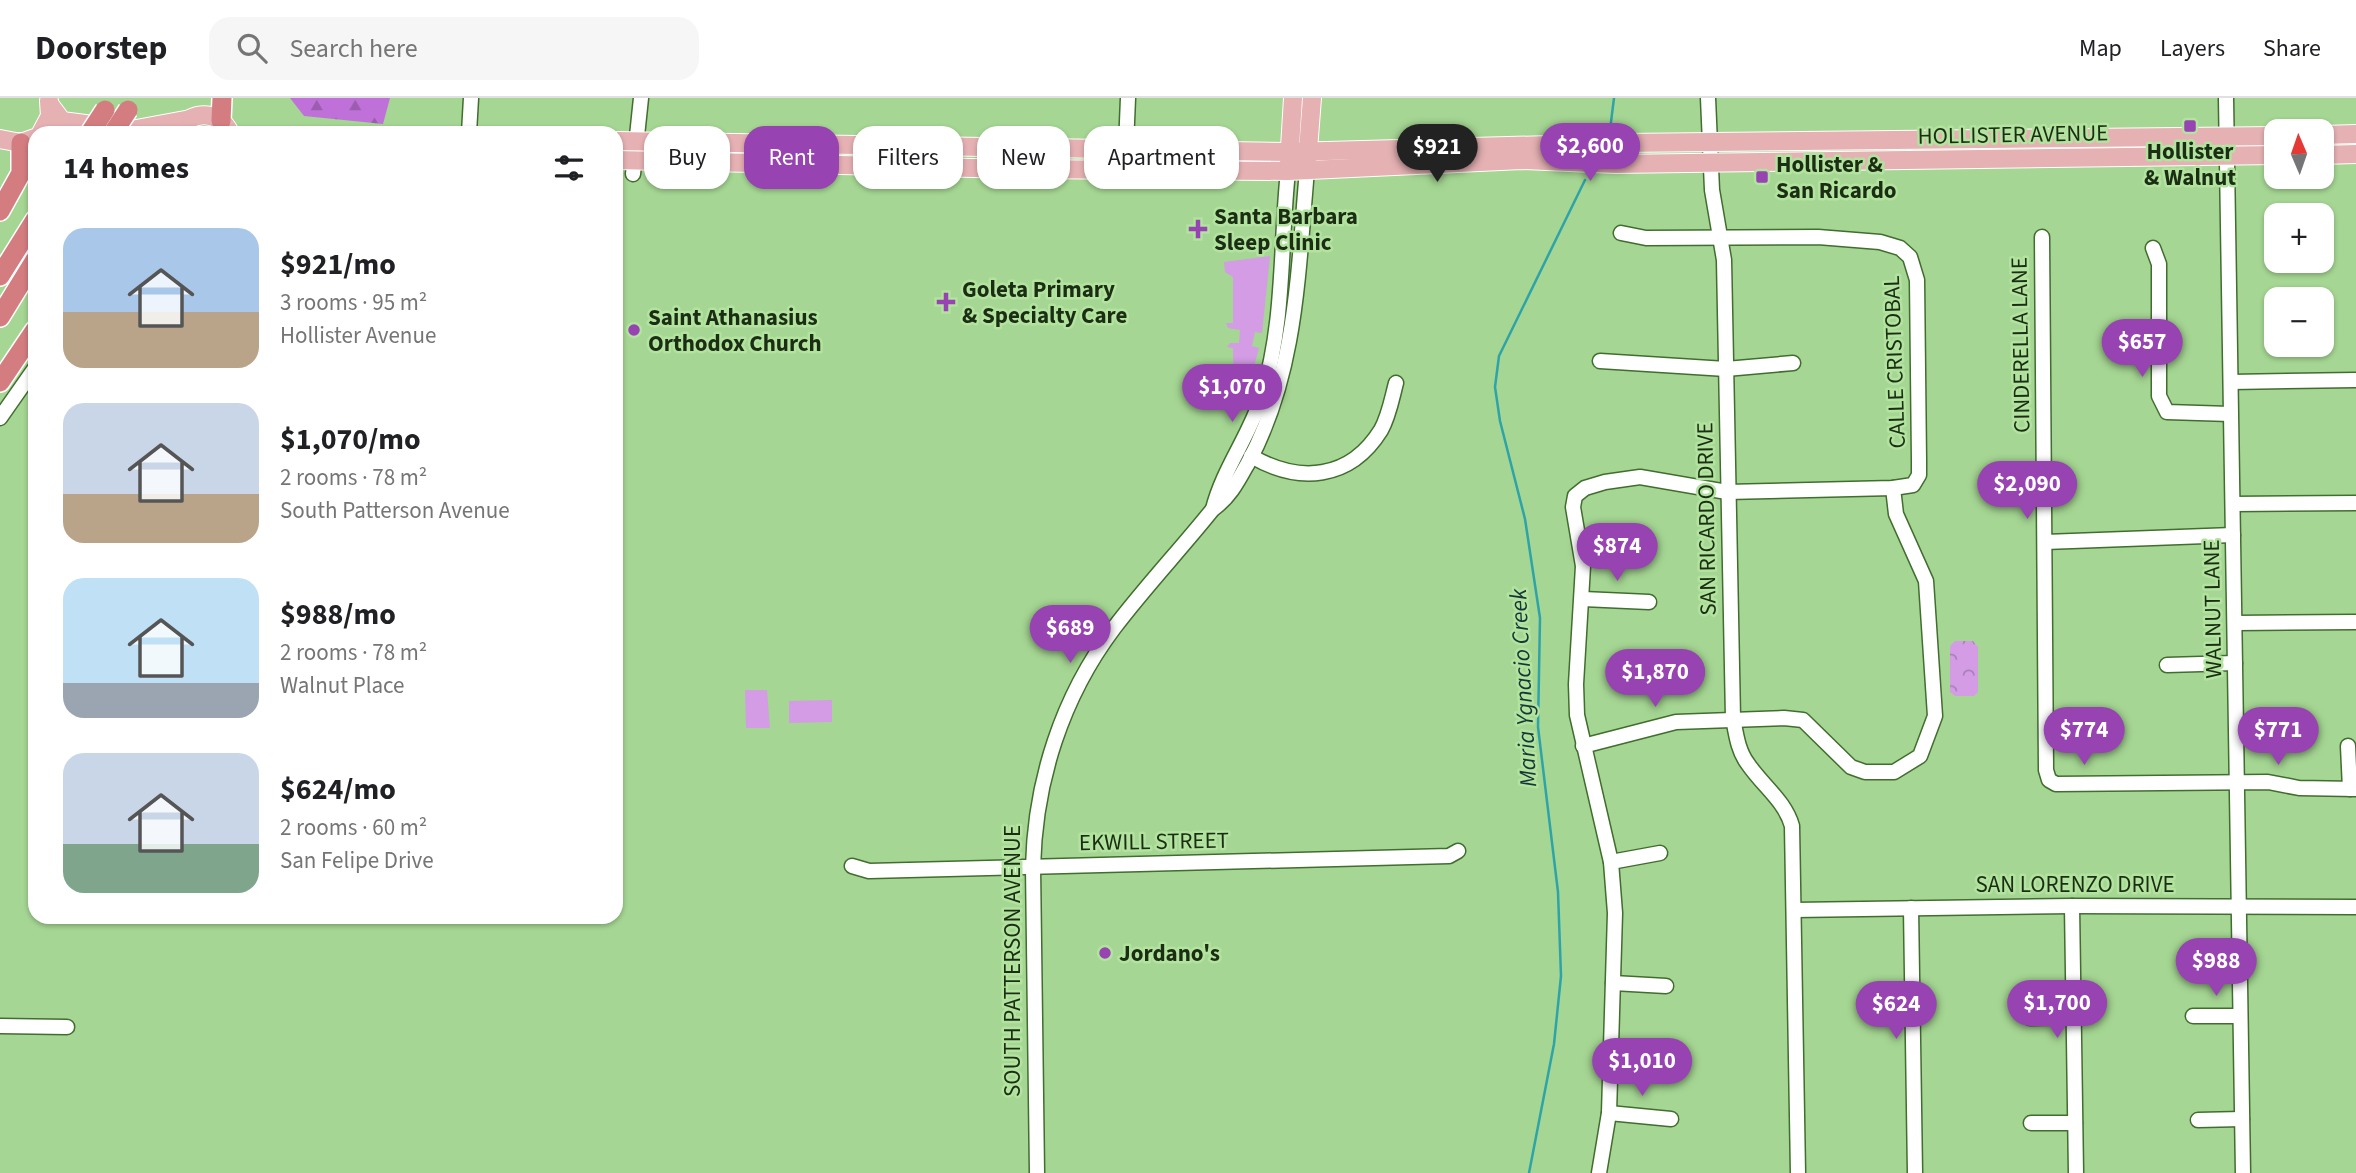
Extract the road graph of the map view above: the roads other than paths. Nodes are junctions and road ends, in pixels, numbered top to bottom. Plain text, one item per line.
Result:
1 (222, 98) edge
2 (471, 98) edge
3 (641, 98) edge
4 (1128, 98) edge
5 (1293, 98) edge
6 (1312, 98) edge
7 (1709, 98) edge
8 (2226, 98) edge
9 (49, 102) edge
10 (120, 104) edge
11 (43, 126) edge
12 (97, 126) edge
13 (100, 126) edge
14 (115, 126) edge
15 (182, 126) edge
16 (226, 126) edge
17 (230, 126) edge
18 (469, 126) edge
19 (1126, 126) edge
20 (2356, 134) edge
21 (2334, 135) edge
22 (2264, 136) edge
23 (2228, 137) junction
24 (0, 139) edge
25 (28, 139) edge
26 (623, 141) edge
27 (637, 141) junction
28 (1710, 142) junction
29 (1084, 149) edge
30 (1239, 151) edge
31 (1290, 152) junction
32 (1308, 152) junction
33 (28, 153) edge
34 (2356, 154) edge
35 (2334, 155) edge
36 (2229, 156) junction
37 (2264, 156) edge
38 (623, 163) edge
39 (1710, 163) junction
40 (634, 167) junction
41 (1084, 170) edge
42 (1307, 170) junction
43 (1239, 171) edge
44 (1288, 171) junction
45 (0, 211) edge
46 (28, 231) edge
47 (1621, 233) dead end
48 (2042, 237) dead end
49 (1720, 238) junction
50 (2153, 248) dead end
51 (28, 271) edge
52 (0, 276) edge
53 (0, 317) edge
54 (28, 340) edge
55 (1600, 361) dead end
56 (1793, 363) dead end
57 (1727, 369) junction
58 (28, 378) edge
59 (2356, 380) edge
60 (0, 382) edge
61 (2231, 382) junction
62 (1396, 383) dead end
63 (2231, 414) junction
64 (0, 418) edge
65 (1251, 456) junction
66 (1893, 488) junction
67 (1727, 492) junction
68 (2356, 503) edge
69 (2233, 505) junction
70 (1213, 509) junction
71 (2234, 535) junction
72 (2045, 542) junction
73 (1583, 598) junction
74 (1649, 601) dead end
75 (2356, 622) edge
76 (2236, 623) junction
77 (2235, 663) junction
78 (2167, 665) dead end
79 (1734, 718) junction
80 (1583, 746) junction
81 (2348, 747) dead end
82 (2237, 783) junction
83 (2353, 789) edge
84 (1458, 850) dead end
85 (1660, 853) dead end
86 (1611, 862) junction
87 (852, 866) dead end
88 (1034, 867) junction
89 (2072, 906) junction
90 (2238, 906) junction
91 (2356, 907) edge
92 (1911, 908) junction
93 (1794, 910) junction
94 (1613, 983) junction
95 (1666, 986) dead end
96 (2193, 1016) dead end
97 (2239, 1016) junction
98 (2074, 1017) junction
99 (2030, 1018) dead end
100 (0, 1026) edge
101 (67, 1027) dead end
102 (1609, 1113) junction
103 (1671, 1119) dead end
104 (2242, 1119) junction
105 (2198, 1120) dead end
106 (2031, 1123) dead end
107 (2075, 1123) junction
108 (1037, 1173) edge
109 (1599, 1173) edge
110 (1798, 1173) edge
111 (1915, 1173) edge
112 (2076, 1173) edge
113 (2242, 1173) edge

1 - 17 highway
2 - 18 street
3 - 27 street
4 - 19 street
5 - 31 main road, SOUTH PATTERSON AVENUE
6 - 32 main road, SOUTH PATTERSON AVENUE
7 - 28 street, SAN RICARDO DRIVE
8 - 23 street, WALNUT LANE
9 - 11 main road
9 - 13 main road
10 - 12 highway, bridge
10 - 14 highway, bridge
15 - 16 main road
20 - 21 main road
22 - 23 main road, HOLLISTER AVENUE
23 - 28 main road, HOLLISTER AVENUE
23 - 36 street, WALNUT LANE
24 - 25 main road
26 - 27 main road, HOLLISTER AVENUE
27 - 29 main road, HOLLISTER AVENUE
27 - 40 street
28 - 32 main road, HOLLISTER AVENUE
28 - 39 street, SAN RICARDO DRIVE
30 - 31 main road, HOLLISTER AVENUE
31 - 32 main road, HOLLISTER AVENUE
31 - 44 main road, SOUTH PATTERSON AVENUE
32 - 42 main road, SOUTH PATTERSON AVENUE
33 - 45 highway
34 - 35 main road
36 - 37 main road, HOLLISTER AVENUE
36 - 39 main road, HOLLISTER AVENUE
36 - 61 street, WALNUT LANE
38 - 40 main road, HOLLISTER AVENUE
39 - 42 main road, HOLLISTER AVENUE
39 - 49 street, SAN RICARDO DRIVE
40 - 41 main road, HOLLISTER AVENUE
42 - 44 main road, HOLLISTER AVENUE
42 - 65 street, SOUTH PATTERSON AVENUE
43 - 44 main road, HOLLISTER AVENUE
44 - 70 street, SOUTH PATTERSON AVENUE
46 - 52 highway
47 - 49 street, CALLE CRISTOBAL
48 - 72 street, CINDERELLA LANE
49 - 57 street, SAN RICARDO DRIVE
49 - 66 street, CALLE CRISTOBAL
50 - 63 street
51 - 53 highway
54 - 60 highway
55 - 57 street
56 - 57 street
57 - 67 street, SAN RICARDO DRIVE
58 - 64 street
59 - 61 street
61 - 63 street, WALNUT LANE
62 - 65 street
63 - 69 street, WALNUT LANE
65 - 70 street, SOUTH PATTERSON AVENUE
66 - 67 street
66 - 79 street
67 - 73 street
67 - 79 street, SAN RICARDO DRIVE
68 - 69 street
69 - 71 street, WALNUT LANE
70 - 88 street, SOUTH PATTERSON AVENUE
71 - 72 street
71 - 76 street, WALNUT LANE
72 - 82 street, CINDERELLA LANE
73 - 74 street
73 - 80 street
75 - 76 street
76 - 77 street, WALNUT LANE
77 - 78 street
77 - 82 street, WALNUT LANE
79 - 80 street
79 - 93 street, SAN RICARDO DRIVE
80 - 86 street
81 - 83 street
82 - 83 street
82 - 90 street, WALNUT LANE
84 - 88 street, EKWILL STREET
85 - 86 street
86 - 94 street
87 - 88 street, EKWILL STREET
88 - 108 street, SOUTH PATTERSON AVENUE
89 - 90 street, SAN LORENZO DRIVE
89 - 92 street, SAN LORENZO DRIVE
89 - 98 street
90 - 91 street, SAN LORENZO DRIVE
90 - 97 street, WALNUT LANE
92 - 93 street, SAN LORENZO DRIVE
92 - 111 street
93 - 110 street, SAN RICARDO DRIVE
94 - 95 street
94 - 102 street
96 - 97 street
97 - 104 street, WALNUT LANE
98 - 99 street
98 - 107 street
100 - 101 street
102 - 103 street
102 - 109 street
104 - 105 street
104 - 113 street, WALNUT LANE
106 - 107 street
107 - 112 street

